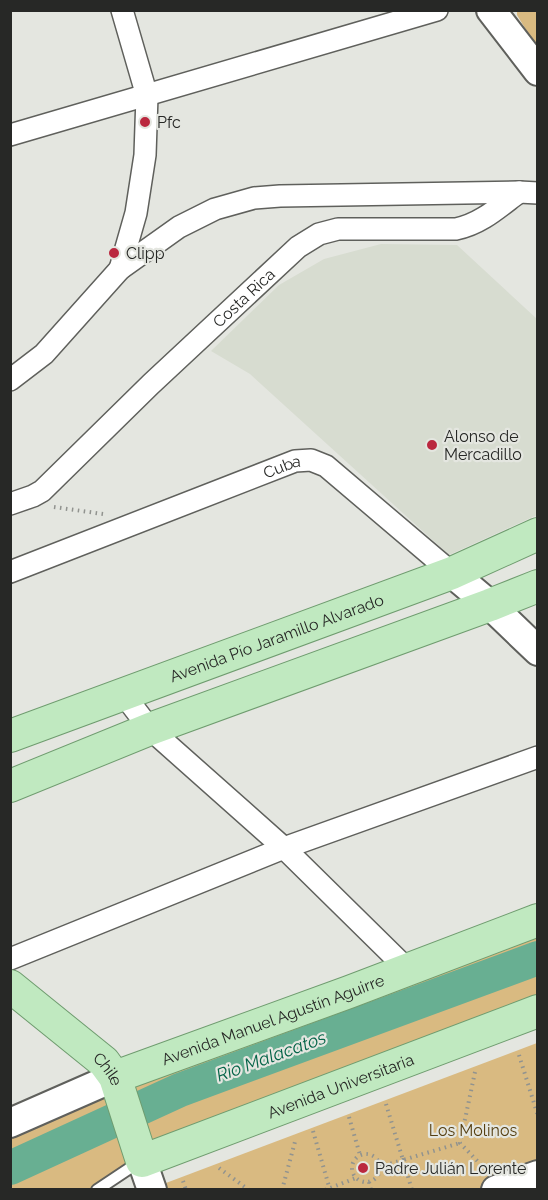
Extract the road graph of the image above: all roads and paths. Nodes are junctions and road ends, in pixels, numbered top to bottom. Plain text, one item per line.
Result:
1 (122, 10) edge
2 (437, 10) edge
3 (491, 10) edge
4 (537, 71) edge
5 (147, 96) junction
6 (10, 135) edge
7 (528, 192) edge
8 (120, 269) junction
9 (10, 380) edge
10 (16, 502) edge
11 (112, 532) junction
12 (537, 534) edge
13 (10, 572) edge
14 (452, 573) junction
15 (537, 586) edge
16 (490, 606) junction
17 (537, 651) edge
18 (124, 695) junction
19 (150, 729) junction
20 (10, 736) edge
21 (537, 757) edge
22 (10, 786) edge
23 (284, 849) junction
24 (537, 920) edge
25 (10, 959) edge
26 (408, 970) junction
27 (10, 986) edge
28 (537, 1011) edge
29 (519, 1055) dead end
30 (475, 1072) dead end
31 (117, 1083) junction
32 (386, 1104) dead end
33 (536, 1107) edge
34 (537, 1116) edge
35 (349, 1117) dead end
36 (10, 1123) edge
37 (313, 1131) dead end
38 (296, 1138) dead end
39 (460, 1143) junction
40 (360, 1155) junction
41 (403, 1160) junction
42 (145, 1167) edge
43 (380, 1167) junction
44 (219, 1168) dead end
45 (537, 1175) edge
46 (356, 1178) junction
47 (183, 1181) dead end
48 (492, 1181) edge
49 (369, 1182) junction
50 (328, 1189) edge
51 (97, 1190) edge
52 (186, 1190) edge
53 (249, 1190) edge
54 (282, 1190) edge
55 (371, 1190) edge
56 (412, 1190) edge

1 - 5 street
2 - 5 street
3 - 4 street
5 - 6 street
5 - 8 street
7 - 8 street
7 - 10 street, Costa Rica
8 - 9 street
10 - 11 path
11 - 13 street, Cuba
11 - 14 street, Cuba
12 - 14 main road, Avenida Pío Jaramillo Alvarado
14 - 16 street, Cuba
14 - 18 main road, Avenida Pío Jaramillo Alvarado
15 - 16 main road
16 - 17 street, Cuba
16 - 19 main road
18 - 19 street
18 - 20 main road, Avenida Pío Jaramillo Alvarado
19 - 22 main road
19 - 23 street
21 - 23 street
23 - 25 street
23 - 26 street
24 - 26 main road, Avenida Manuel Agustín Aguirre
26 - 31 main road, Avenida Manuel Agustín Aguirre
27 - 31 main road, Chile
28 - 42 main road, Avenida Universitaria
29 - 33 path
30 - 39 path
31 - 36 street, Avenida Manuel Agustín Aguirre
31 - 42 main road, Chile
32 - 41 path
33 - 34 path
35 - 40 path
37 - 50 path
38 - 54 path
39 - 41 path
39 - 48 path
40 - 43 path
40 - 46 path
41 - 43 path
41 - 56 path
42 - 51 lane
43 - 49 path
44 - 53 path
45 - 48 street
46 - 49 path
46 - 50 path
47 - 52 path
49 - 55 path

